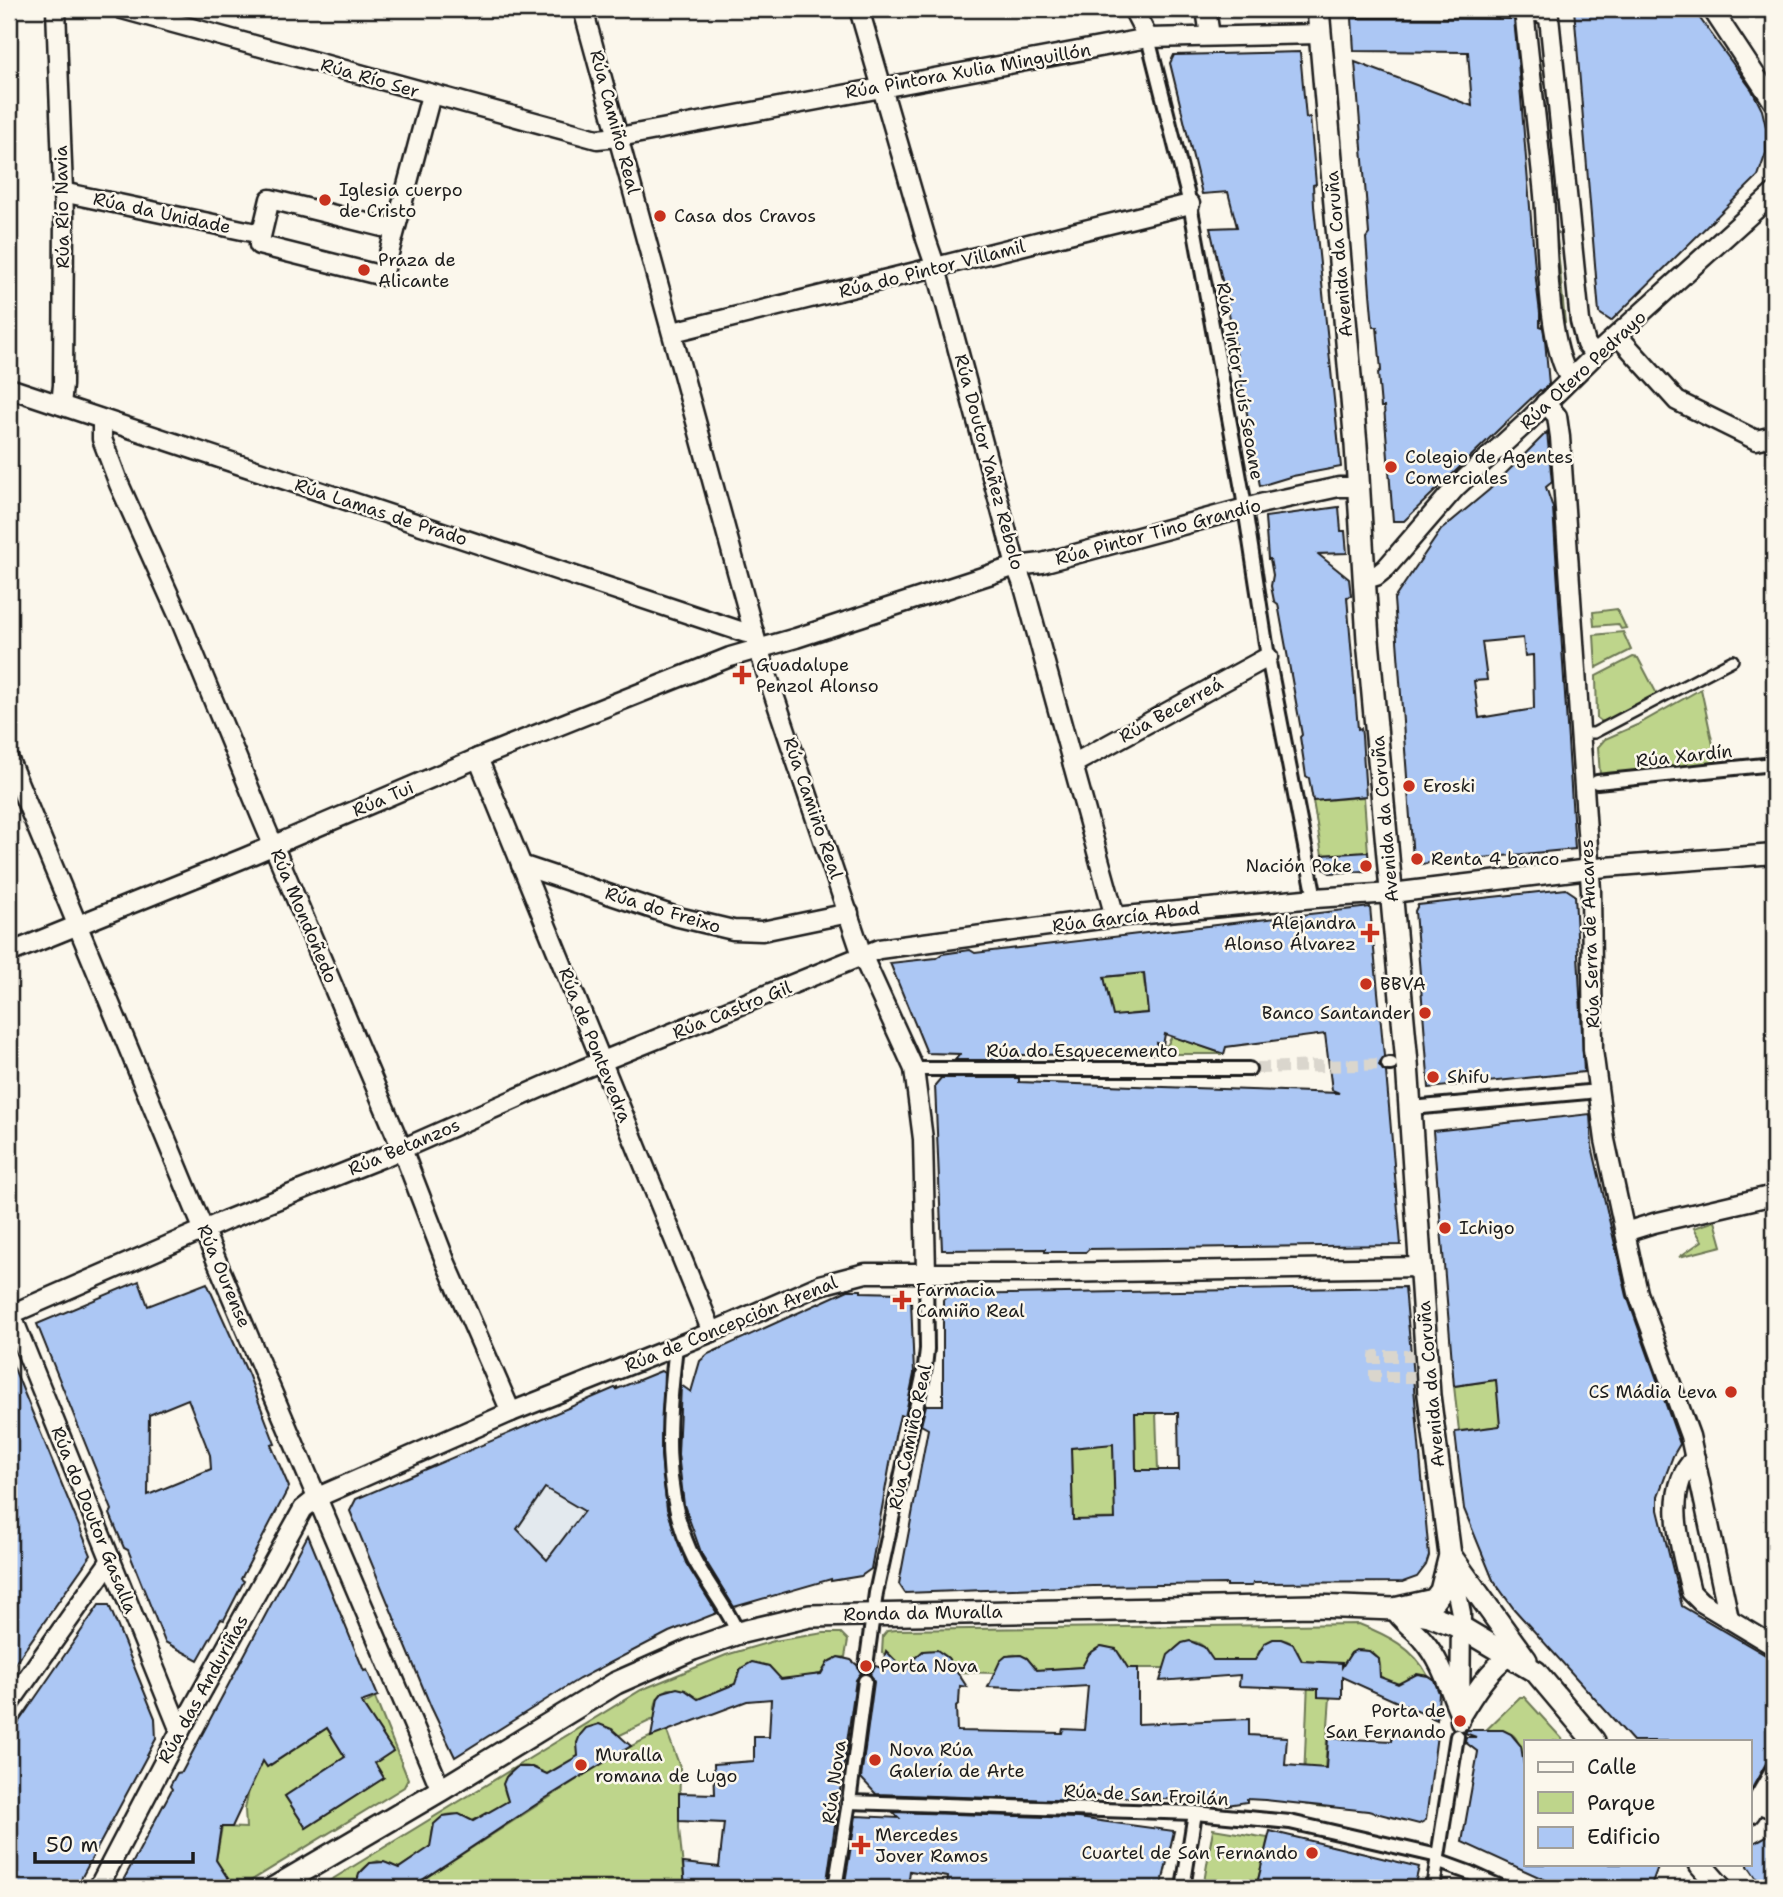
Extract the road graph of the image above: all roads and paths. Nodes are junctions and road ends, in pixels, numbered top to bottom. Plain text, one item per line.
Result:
1 (56, 9) edge
2 (122, 9) edge
3 (583, 9) edge
4 (859, 9) edge
5 (1133, 9) edge
6 (1206, 9) edge
7 (1318, 9) edge
8 (1712, 9) edge
9 (1524, 11) edge
10 (1320, 34) junction
11 (1210, 36) junction
12 (1148, 38) junction
13 (881, 86) junction
14 (431, 95) junction
15 (1774, 103) edge
16 (619, 138) junction
17 (62, 192) junction
18 (1773, 196) edge
19 (1190, 204) junction
20 (395, 230) junction
21 (261, 234) junction
22 (936, 268) junction
23 (673, 332) junction
24 (1618, 336) junction
25 (1595, 355) junction
26 (1570, 379) junction
27 (9, 388) edge
28 (1545, 403) junction
29 (61, 405) junction
30 (102, 420) junction
31 (1774, 436) edge
32 (1359, 487) junction
33 (1245, 508) junction
34 (1016, 566) junction
35 (1366, 579) junction
36 (756, 640) junction
37 (1268, 657) junction
38 (1733, 660) dead end
39 (1580, 733) junction
40 (478, 758) junction
41 (9, 760) edge
42 (1073, 764) junction
43 (1774, 764) edge
44 (1597, 782) dead end
45 (274, 846) junction
46 (1774, 854) edge
47 (522, 865) junction
48 (1589, 870) junction
49 (1391, 893) junction
50 (1315, 898) junction
51 (849, 913) junction
52 (1115, 917) junction
53 (76, 925) junction
54 (9, 953) edge
55 (862, 955) junction
56 (602, 1063) junction
57 (914, 1069) junction
58 (1249, 1069) tunnel mouth
59 (1588, 1092) dead end
60 (1411, 1108) junction
61 (402, 1149) junction
62 (1774, 1195) edge
63 (205, 1230) junction
64 (1625, 1232) junction
65 (1421, 1267) junction
66 (926, 1272) junction
67 (10, 1313) edge
68 (712, 1332) junction
69 (676, 1346) junction
70 (511, 1412) junction
71 (1695, 1458) junction
72 (317, 1497) junction
73 (1450, 1555) junction
74 (111, 1560) junction
75 (1394, 1609) junction
76 (873, 1613) junction
77 (1729, 1618) junction
78 (1462, 1628) junction
79 (738, 1633) junction
80 (1774, 1646) edge
81 (1510, 1655) junction
82 (866, 1665) dead end
83 (1536, 1672) junction
84 (865, 1681) dead end
85 (9, 1704) edge
86 (1459, 1725) junction
87 (180, 1731) junction
88 (1593, 1740) edge
89 (1774, 1773) edge
90 (441, 1790) junction
91 (849, 1802) junction
92 (1761, 1809) edge
93 (1195, 1813) junction
94 (1438, 1859) junction
95 (1704, 1866) edge
96 (98, 1888) edge
97 (274, 1888) edge
98 (835, 1888) edge
99 (1183, 1888) edge
100 (1433, 1888) edge
101 (1503, 1888) edge
102 (1721, 1888) edge

1 - 17 street, Rúa Río Navia
2 - 14 street, Rúa Río Ser
3 - 16 street, Rúa Camiño Real
4 - 13 street, Rúa Doutor Yañez Rebolo
5 - 12 street
6 - 11 street
7 - 10 street, Avenida da Coruña
8 - 15 street
9 - 25 street
9 - 26 street
10 - 11 street, Rúa Pintora Xulia Minguillón
10 - 32 street, Avenida da Coruña
11 - 12 street, Rúa Pintora Xulia Minguillón
12 - 13 street, Rúa Pintora Xulia Minguillón
12 - 19 street, Rúa Pintor Luís Seoane
13 - 16 street, Rúa Pintora Xulia Minguillón
13 - 22 street, Rúa Doutor Yañez Rebolo
14 - 16 street, Rúa Río Ser
14 - 20 street
16 - 23 street, Rúa Camiño Real
17 - 21 street, Rúa da Unidade
17 - 29 street, Rúa Río Navia
18 - 24 street, Rúa Otero Pedrayo
19 - 22 street, Rúa do Pintor Villamil
19 - 33 street, Rúa Pintor Luís Seoane
20 - 21 street
20 - 21 street
22 - 23 street, Rúa do Pintor Villamil
22 - 34 street, Rúa Doutor Yañez Rebolo
23 - 36 street, Rúa Camiño Real
24 - 25 street, Rúa Otero Pedrayo
24 - 31 street
25 - 26 street, Rúa Otero Pedrayo
26 - 28 street, Rúa Otero Pedrayo
27 - 29 street, Rúa Lamas de Prado
28 - 35 street, Rúa Otero Pedrayo
28 - 39 street, Rúa Serra de Ancares
29 - 30 street, Rúa Lamas de Prado
30 - 36 street, Rúa Lamas de Prado
30 - 45 street, Rúa Mondoñedo
32 - 33 street, Rúa Pintor Tino Grandío
32 - 35 street, Avenida da Coruña
33 - 34 street, Rúa Pintor Tino Grandío
33 - 37 street, Rúa Pintor Luís Seoane
34 - 36 street, Rúa Pintor Tino Grandío
34 - 42 street, Rúa Doutor Yañez Rebolo
35 - 49 street, Avenida da Coruña
36 - 40 street, Rúa Tui
36 - 51 street, Rúa Camiño Real
37 - 42 street, Rúa Becerreá
37 - 50 street, Rúa Pintor Luís Seoane
38 - 39 lane
39 - 48 street, Rúa Serra de Ancares
40 - 45 street, Rúa Tui
40 - 47 street, Rúa de Pontevedra
41 - 53 street, Rúa Ourense
42 - 52 street, Rúa Doutor Yañez Rebolo
43 - 44 street, Rúa Xardín
45 - 53 street, Rúa Tui
45 - 61 street, Rúa Mondoñedo
46 - 48 street, Rúa García Abad
47 - 51 street, Rúa do Freixo
47 - 56 street, Rúa de Pontevedra
48 - 49 street, Rúa García Abad
48 - 64 street, Rúa Serra de Ancares
49 - 50 street, Rúa García Abad
49 - 60 street, Avenida da Coruña
50 - 52 street, Rúa García Abad
51 - 55 street, Rúa Camiño Real
52 - 55 street, Rúa García Abad
53 - 54 street, Rúa Tui
53 - 63 street, Rúa Ourense
55 - 56 street, Rúa Castro Gil
55 - 57 street, Rúa Camiño Real
56 - 61 street, Rúa Betanzos
56 - 68 street, Rúa de Pontevedra
57 - 58 street, Rúa do Esquecemento
57 - 66 street, Rúa Camiño Real
59 - 60 street
60 - 65 street, Avenida da Coruña
61 - 63 street, Rúa Betanzos
61 - 70 street, Rúa Mondoñedo
62 - 64 street
63 - 67 street, Rúa Betanzos
63 - 72 street, Rúa Ourense
64 - 71 street, Rúa Serra de Ancares
65 - 66 street, Rúa de Concepción Arenal
65 - 73 street, Avenida da Coruña
66 - 68 street, Rúa de Concepción Arenal
66 - 76 street, Rúa Camiño Real
67 - 74 street, Rúa do Doutor Gasalla
68 - 69 street, Rúa de Concepción Arenal
69 - 70 street, Rúa de Concepción Arenal
69 - 79 street
70 - 72 street, Rúa de Concepción Arenal
71 - 77 street, Rúa Serra de Ancares
71 - 77 street
72 - 87 street, Rúa das Anduriñas
72 - 90 street, Rúa Ourense
73 - 75 street
73 - 78 street, Avenida da Coruña
73 - 83 street
74 - 85 street
74 - 87 street, Rúa do Doutor Gasalla
75 - 76 street, Ronda da Muralla
75 - 78 street, Ronda da Muralla
75 - 86 street
76 - 79 street, Ronda da Muralla
76 - 82 street
77 - 80 street
78 - 81 street, Ronda da Muralla
78 - 86 street, Avenida da Coruña
79 - 90 street, Ronda da Muralla
81 - 83 street, Ronda da Muralla
81 - 86 street
83 - 88 street, Ronda da Muralla
84 - 91 street, Rúa Nova
86 - 94 street
87 - 96 street, Rúa das Anduriñas
89 - 92 street
90 - 97 street, Ronda da Muralla
91 - 93 street, Rúa de San Froilán
91 - 98 street, Rúa Nova
93 - 94 street, Rúa de San Froilán
93 - 99 street
94 - 100 street
94 - 101 street, Rúa de San Froilán
95 - 102 street

